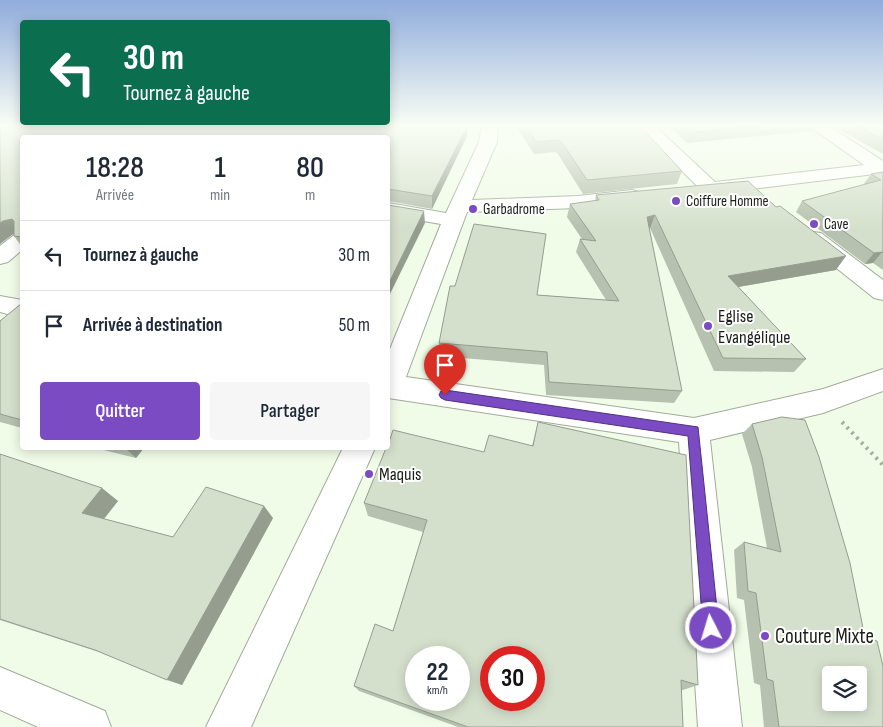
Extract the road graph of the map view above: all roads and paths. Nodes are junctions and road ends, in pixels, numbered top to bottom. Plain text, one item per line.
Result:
1 (480, 160) edge
2 (675, 160) edge
3 (870, 160) edge
4 (882, 168) edge
5 (745, 185) junction
6 (653, 194) edge
7 (768, 203) edge
8 (390, 209) edge
9 (456, 213) junction
10 (799, 227) edge
11 (20, 242) edge
12 (0, 257) edge
13 (883, 292) edge
14 (0, 304) edge
15 (20, 308) edge
16 (883, 380) edge
17 (390, 382) edge
18 (390, 387) edge
19 (823, 401) junction
20 (694, 431) junction
21 (358, 450) edge
22 (883, 465) edge
23 (0, 688) edge
24 (89, 727) edge
25 (228, 727) edge
26 (720, 727) edge

1 - 9 street
2 - 5 street
3 - 4 street
4 - 5 street
5 - 7 street
6 - 9 street
8 - 9 street
9 - 17 street
10 - 13 street
11 - 12 street
14 - 15 street
16 - 19 street
18 - 20 street
19 - 20 street
19 - 22 path
20 - 26 street
21 - 25 street
23 - 24 street

